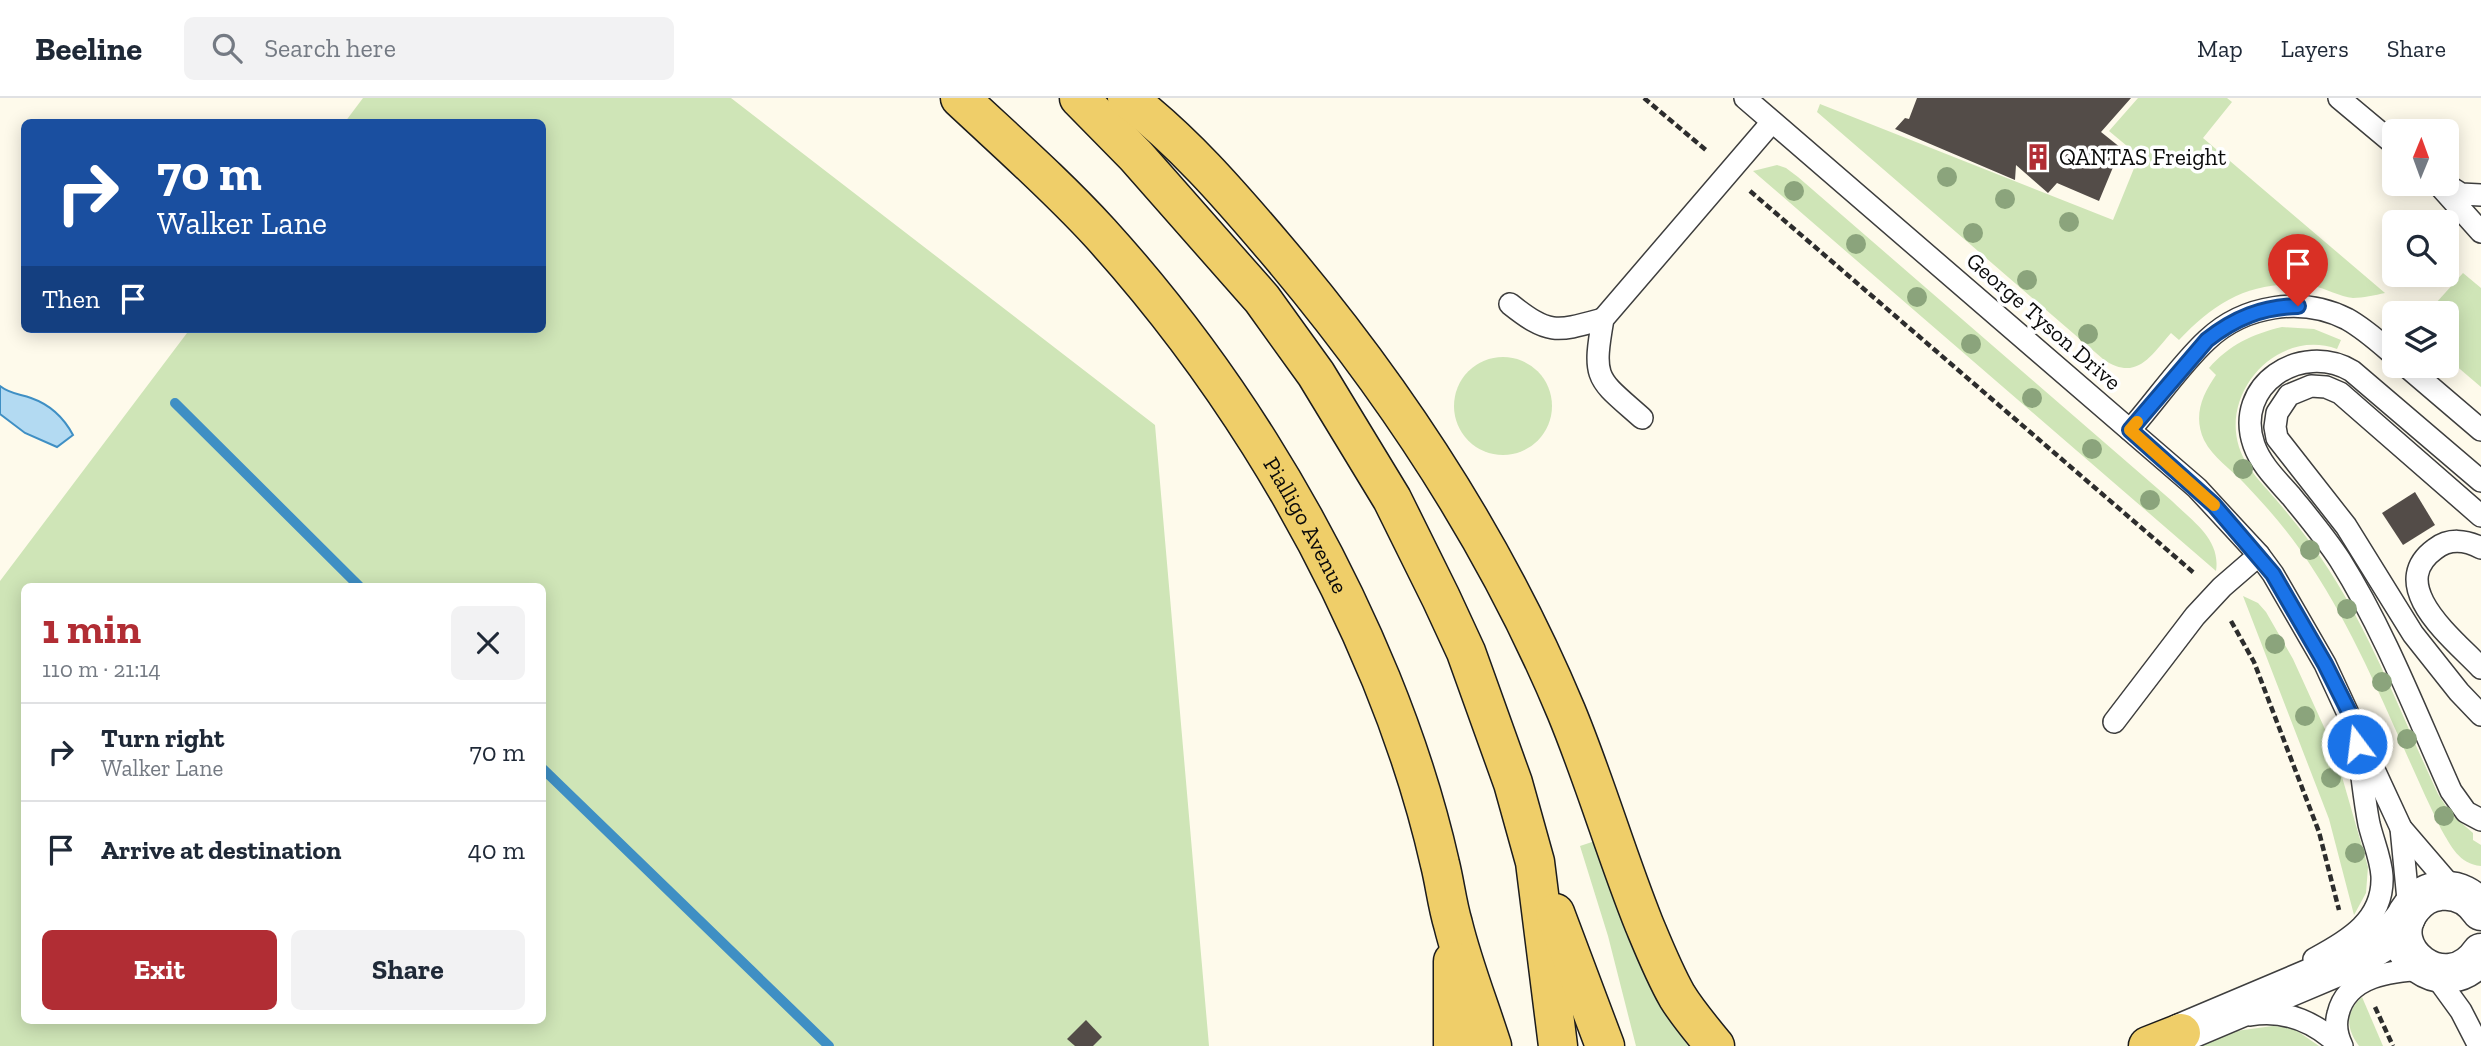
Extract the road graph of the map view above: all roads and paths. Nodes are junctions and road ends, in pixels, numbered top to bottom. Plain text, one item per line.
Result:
1 (960, 98) edge
2 (1079, 98) edge
3 (1127, 98) edge
4 (1644, 98) edge
5 (1745, 98) edge
6 (2339, 98) edge
7 (1772, 122) junction
8 (2382, 134) edge
9 (1729, 170) junction
10 (2459, 192) edge
11 (2481, 195) edge
12 (2449, 196) edge
13 (2481, 232) edge
14 (1510, 304) dead end
15 (1603, 319) junction
16 (2382, 345) edge
17 (2420, 378) edge
18 (1642, 418) dead end
19 (2130, 430) junction
20 (2481, 430) edge
21 (2481, 481) edge
22 (2481, 516) edge
23 (2481, 548) edge
24 (2259, 555) junction
25 (2216, 593) junction
26 (2481, 668) edge
27 (2481, 715) edge
28 (2114, 722) dead end
29 (2354, 722) junction
30 (2481, 820) edge
31 (2401, 828) junction
32 (1535, 862) junction
33 (2470, 897) edge
34 (2407, 914) junction
35 (1453, 924) junction
36 (2348, 940) junction
37 (2481, 953) edge
38 (2428, 970) junction
39 (2364, 981) junction
40 (2178, 1037) edge
41 (1453, 1046) edge
42 (1492, 1046) edge
43 (1558, 1046) edge
44 (1605, 1046) edge
45 (1715, 1046) edge
46 (2341, 1046) edge
47 (2393, 1046) edge
48 (2479, 1046) edge

1 - 35 main road, Pialligo Avenue
2 - 32 main road
3 - 45 main road
4 - 9 path
5 - 7 lane, George Tyson Drive
6 - 8 lane
7 - 9 lane
7 - 19 lane, George Tyson Drive
9 - 15 lane
9 - 25 path
10 - 11 lane
12 - 13 lane
14 - 15 lane
15 - 18 lane
16 - 19 lane
17 - 20 lane
19 - 24 lane, George Tyson Drive
21 - 30 lane
22 - 27 lane
23 - 26 lane
24 - 25 lane
24 - 29 lane, George Tyson Drive
25 - 28 lane
25 - 36 path
29 - 31 lane, George Tyson Drive
29 - 36 lane
31 - 33 lane
31 - 34 lane
32 - 43 main road
32 - 44 main road
33 - 34 street
34 - 38 street
34 - 40 street
35 - 41 main road
35 - 42 main road, Pialligo Avenue
36 - 40 lane
37 - 38 street
38 - 39 lane
38 - 48 lane
39 - 46 lane
39 - 47 path
40 - 46 lane

